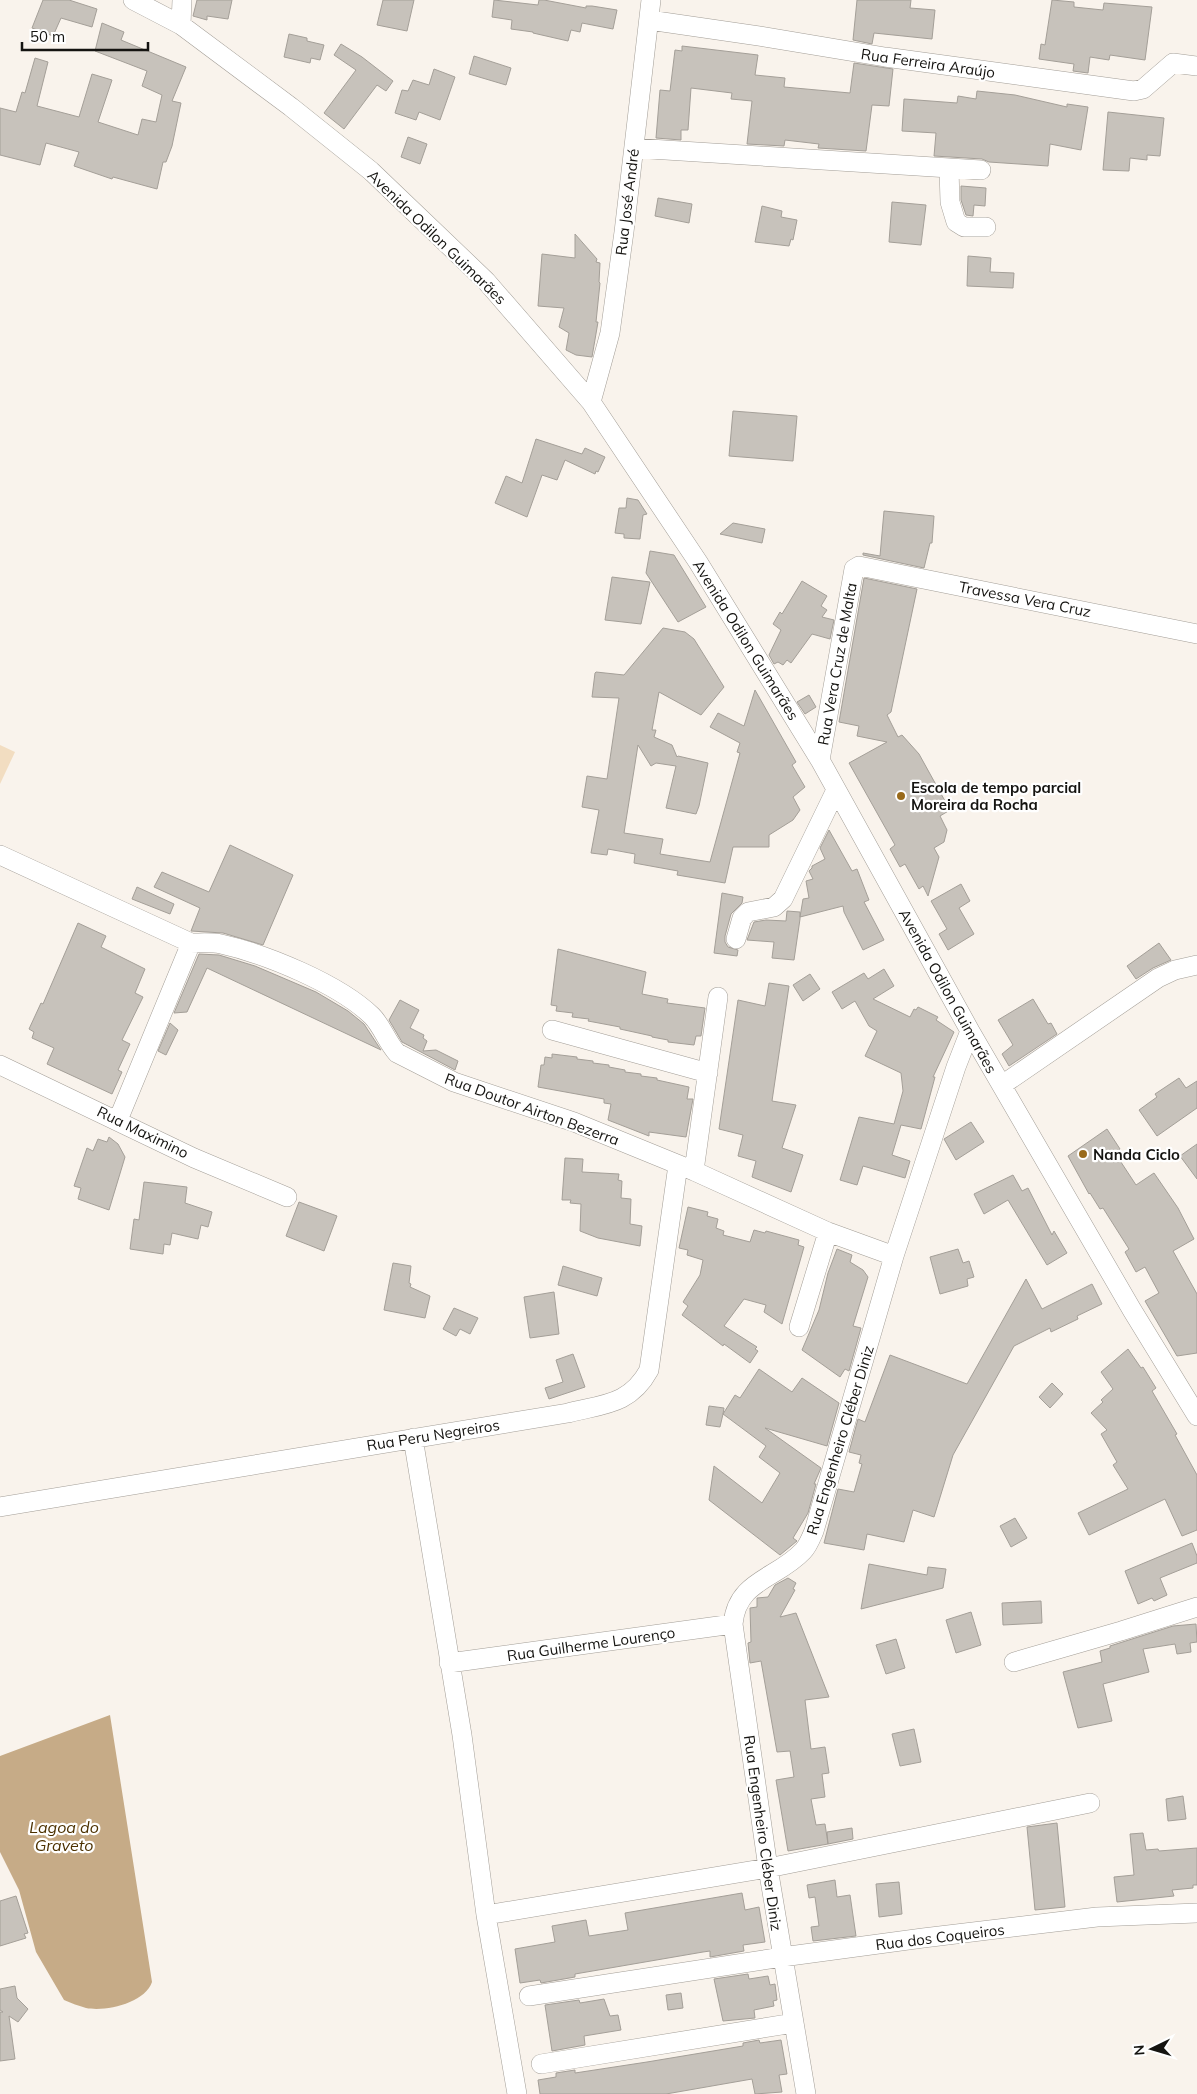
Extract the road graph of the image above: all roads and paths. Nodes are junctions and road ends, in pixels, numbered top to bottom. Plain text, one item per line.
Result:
1 (133, 0) edge
2 (182, 0) edge
3 (652, 0) edge
4 (649, 20) junction
5 (182, 25) junction
6 (1197, 66) edge
7 (634, 148) junction
8 (949, 169) junction
9 (981, 170) dead end
10 (986, 227) dead end
11 (591, 402) junction
12 (854, 569) joint
13 (1197, 634) edge
14 (820, 760) junction
15 (836, 790) junction
16 (0, 854) edge
17 (736, 939) dead end
18 (191, 944) junction
19 (1197, 966) edge
20 (718, 997) dead end
21 (552, 1030) dead end
22 (970, 1031) junction
23 (0, 1064) edge
24 (708, 1073) junction
25 (1002, 1085) junction
26 (118, 1120) junction
27 (686, 1168) junction
28 (287, 1197) dead end
29 (828, 1232) junction
30 (894, 1256) junction
31 (799, 1327) dead end
32 (1192, 1397) edge
33 (1197, 1416) edge
34 (413, 1438) junction
35 (0, 1507) edge
36 (1197, 1607) edge
37 (733, 1624) junction
38 (1014, 1662) dead end
39 (449, 1663) junction
40 (1090, 1803) dead end
41 (768, 1868) junction
42 (1197, 1913) edge
43 (486, 1915) junction
44 (782, 1957) junction
45 (529, 1996) dead end
46 (794, 2023) junction
47 (541, 2064) dead end
48 (517, 2094) edge
49 (806, 2094) edge

1 - 5 street, Avenida Odilon Guimarães
2 - 5 street
3 - 4 street, Rua José André
4 - 6 street, Rua Ferreira Araújo
4 - 7 street, Rua José André
5 - 11 street, Avenida Odilon Guimarães
7 - 8 street
7 - 11 street, Rua José André
8 - 9 street
8 - 10 street
11 - 14 street, Avenida Odilon Guimarães
12 - 13 street, Travessa Vera Cruz
12 - 14 street, Rua Vera Cruz de Malta
14 - 15 street, Avenida Odilon Guimarães
15 - 17 street
15 - 22 street, Avenida Odilon Guimarães
16 - 18 street, Rua Doutor Airton Bezerra
18 - 26 street
18 - 27 street, Rua Doutor Airton Bezerra
19 - 25 street
20 - 24 street, Rua Peru Negreiros
21 - 24 street
22 - 25 street, Avenida Odilon Guimarães
22 - 30 street, Rua Engenheiro Cléber Diniz
23 - 26 street, Rua Maximino
24 - 27 street, Rua Peru Negreiros
25 - 32 street, Avenida Odilon Guimarães
26 - 28 street, Rua Maximino
27 - 29 street, Rua Doutor Airton Bezerra
27 - 34 street, Rua Peru Negreiros
29 - 30 street, Rua Doutor Airton Bezerra
29 - 31 street
30 - 37 street, Rua Engenheiro Cléber Diniz
32 - 33 street, Avenida Odilon Guimarães
34 - 35 street, Rua Peru Negreiros
34 - 39 street
36 - 38 street
37 - 39 street, Rua Guilherme Lourenço
37 - 41 street, Rua Engenheiro Cléber Diniz
39 - 43 street
40 - 41 street
41 - 43 street
41 - 44 street, Rua Engenheiro Cléber Diniz
42 - 44 street, Rua dos Coqueiros
43 - 48 street
44 - 45 street, Rua dos Coqueiros
44 - 46 street, Rua Engenheiro Cléber Diniz
46 - 47 street
46 - 49 street, Rua Engenheiro Cléber Diniz

